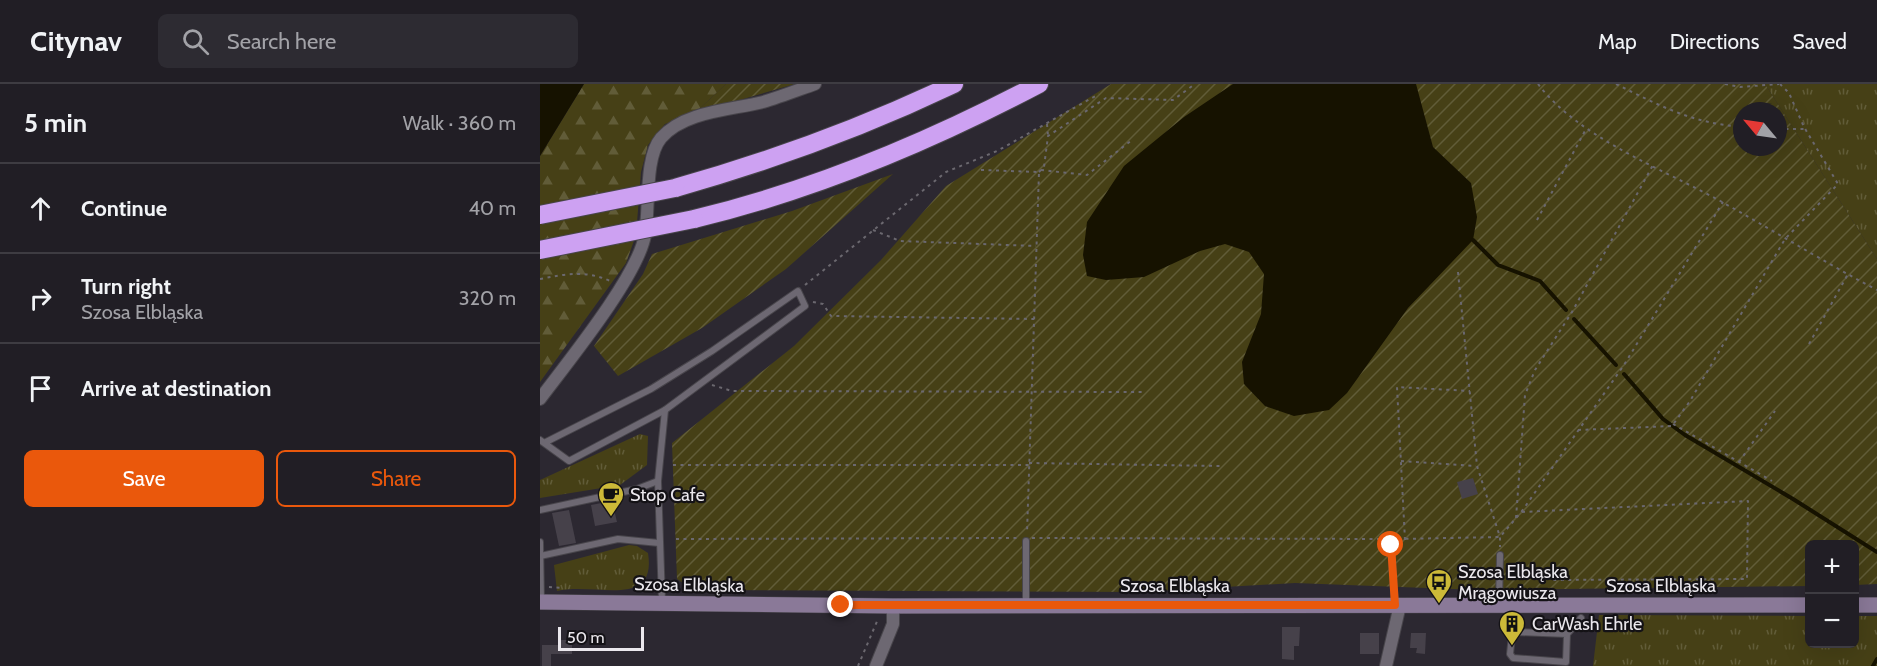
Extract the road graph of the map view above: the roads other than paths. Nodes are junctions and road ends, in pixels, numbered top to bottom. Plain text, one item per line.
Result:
1 (815, 84) edge
2 (954, 84) edge
3 (1039, 84) edge
4 (540, 215) edge
5 (540, 250) edge
6 (540, 399) edge
7 (665, 410) junction
8 (542, 441) edge
9 (658, 481) junction
10 (540, 510) edge
11 (1026, 540) road end
12 (540, 542) edge
13 (659, 543) junction
14 (1391, 545) dead end
15 (541, 555) edge
16 (1500, 555) dead end
17 (540, 602) edge
18 (663, 605) junction
19 (1397, 605) junction
20 (1499, 605) junction
21 (1805, 605) edge
22 (1859, 605) edge
23 (1877, 605) edge
24 (1026, 606) junction
25 (887, 610) junction
26 (1581, 618) dead end
27 (1567, 634) junction
28 (876, 666) edge
29 (1386, 666) edge

1 - 6 street
2 - 4 highway, bridge
3 - 5 highway, bridge
7 - 8 lane
7 - 8 lane
7 - 9 lane
9 - 10 lane
9 - 13 lane
11 - 24 lane
12 - 15 lane
13 - 15 lane
13 - 18 lane
14 - 19 lane
15 - 17 lane
16 - 20 lane
17 - 18 main road, Szosa Elbląska
18 - 25 main road, Szosa Elbląska
19 - 20 main road, Szosa Elbląska
19 - 24 main road, Szosa Elbląska
19 - 29 street
20 - 21 main road, Szosa Elbląska
22 - 23 main road
24 - 25 main road, Szosa Elbląska
25 - 28 street
26 - 27 lane
27 - 27 lane

